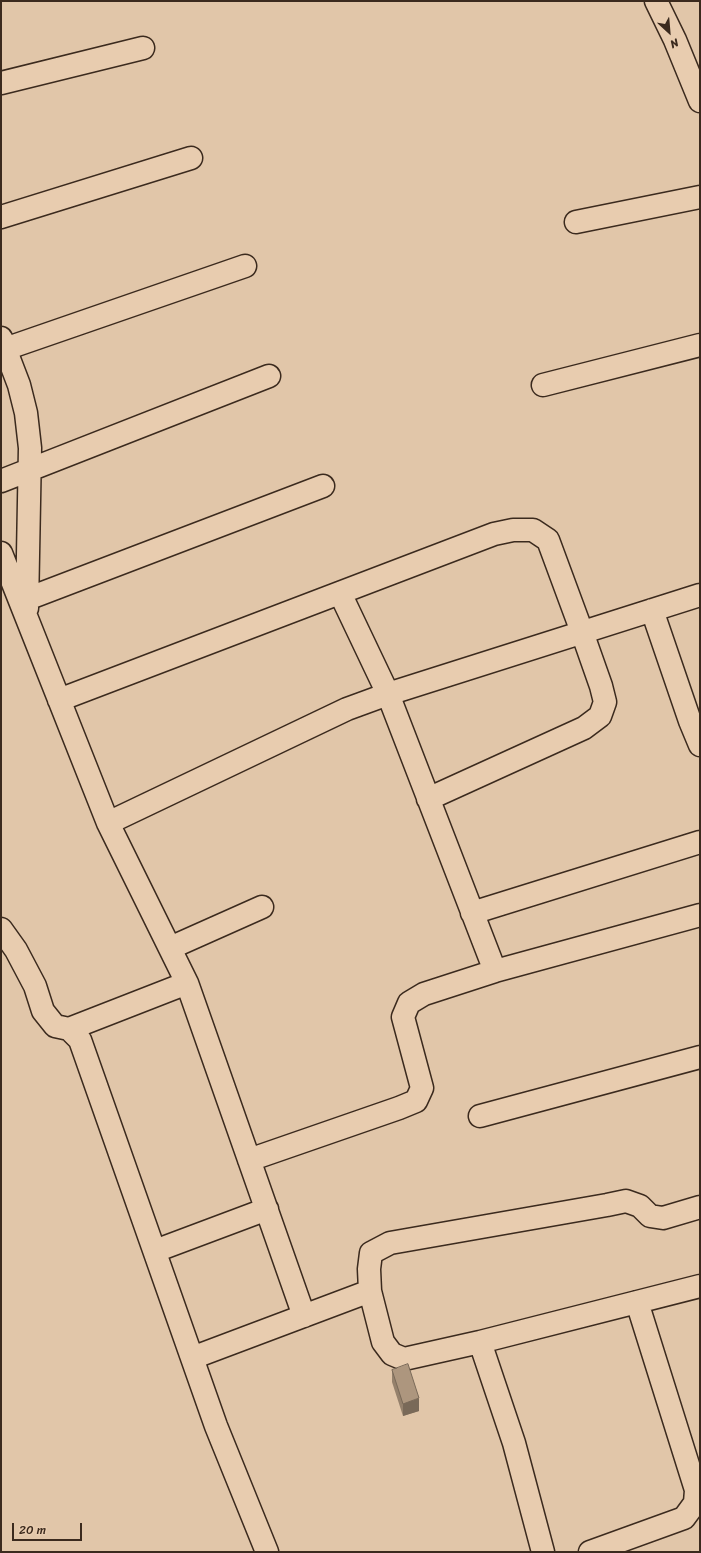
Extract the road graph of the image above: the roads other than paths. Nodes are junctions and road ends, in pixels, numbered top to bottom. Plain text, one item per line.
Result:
1 (656, 1) edge
2 (143, 48) dead end
3 (1, 83) edge
4 (700, 101) edge
5 (190, 158) dead end
6 (700, 197) edge
7 (1, 217) edge
8 (576, 222) dead end
9 (245, 266) dead end
10 (3, 343) edge
11 (700, 345) edge
12 (269, 376) dead end
13 (543, 384) dead end
14 (30, 469) junction
15 (1, 481) edge
16 (323, 486) dead end
17 (1, 555) edge
18 (340, 593) junction
19 (700, 595) edge
20 (27, 608) junction
21 (652, 610) junction
22 (582, 632) junction
23 (388, 694) junction
24 (59, 700) junction
25 (695, 719) edge
26 (700, 745) edge
27 (428, 798) junction
28 (108, 824) junction
29 (700, 842) edge
30 (262, 907) dead end
31 (472, 913) junction
32 (700, 915) edge
33 (1, 929) edge
34 (170, 948) junction
35 (495, 971) junction
36 (187, 983) junction
37 (69, 1029) junction
38 (700, 1057) edge
39 (480, 1116) dead end
40 (249, 1160) junction
41 (700, 1207) edge
42 (267, 1209) junction
43 (155, 1251) junction
44 (700, 1286) edge
45 (370, 1292) junction
46 (637, 1302) junction
47 (304, 1316) junction
48 (480, 1342) junction
49 (192, 1358) junction
50 (595, 1551) edge
51 (267, 1552) edge
52 (544, 1552) edge

1 - 4 street
2 - 3 street
5 - 7 street
6 - 8 street
9 - 10 street
10 - 14 street
11 - 13 street
12 - 14 street
14 - 15 street
14 - 20 street
16 - 20 street
17 - 20 street
18 - 22 street
18 - 23 street
18 - 24 street
19 - 21 street
20 - 24 street
21 - 22 street
21 - 25 street
22 - 23 street
22 - 27 street
23 - 27 street
23 - 28 street
24 - 28 street
25 - 26 street
27 - 31 street
28 - 34 street
29 - 31 street
30 - 34 street
31 - 35 street
32 - 35 street
33 - 37 street
34 - 36 street
35 - 40 street
36 - 37 street
36 - 40 street
37 - 43 street
38 - 39 street
40 - 42 street
41 - 45 street
42 - 43 street
42 - 47 street
43 - 49 street
44 - 46 street
45 - 47 street
45 - 48 street
46 - 48 street
46 - 50 street
47 - 49 street
48 - 52 street
49 - 51 street

